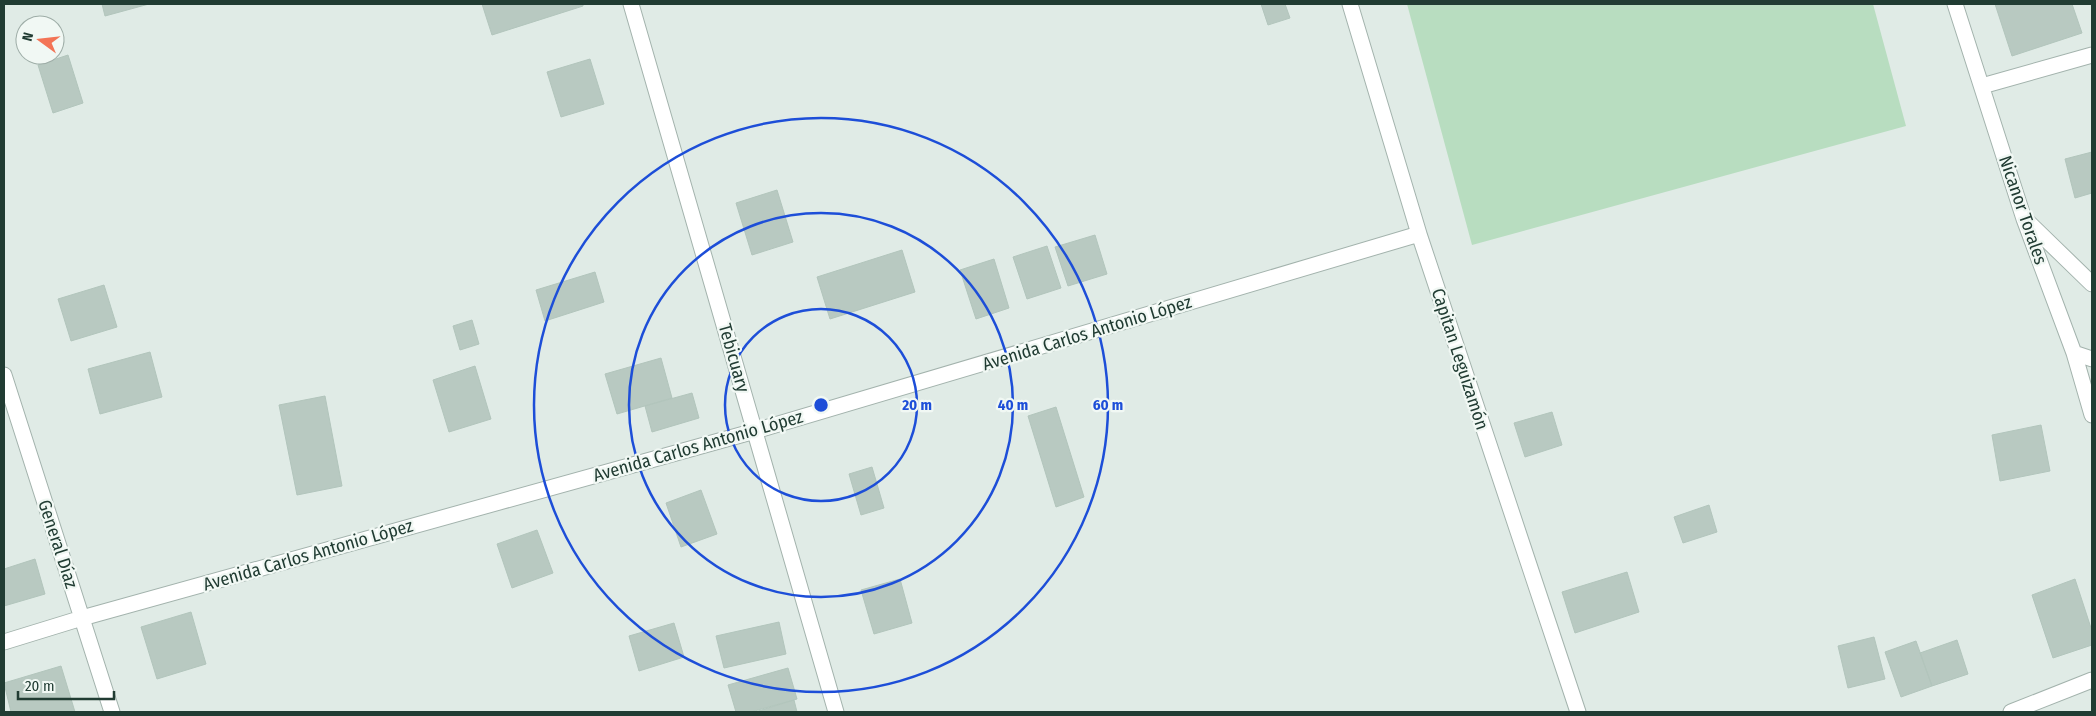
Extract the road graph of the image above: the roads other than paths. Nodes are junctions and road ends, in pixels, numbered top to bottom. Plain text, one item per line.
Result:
1 (630, 4) edge
2 (1350, 4) edge
3 (1955, 4) edge
4 (2092, 55) edge
5 (1982, 86) junction
6 (2024, 219) junction
7 (1419, 234) junction
8 (2092, 284) edge
9 (2074, 353) junction
10 (2092, 360) edge
11 (4, 375) edge
12 (2092, 415) edge
13 (755, 431) junction
14 (82, 618) junction
15 (4, 642) edge
16 (2092, 680) edge
17 (112, 712) edge
18 (836, 712) edge
19 (1578, 712) edge
20 (2011, 712) edge

1 - 13 street, Tebicuary
2 - 7 street, Capitan Leguizamón
3 - 5 street, Nicanor Torales
4 - 5 street
5 - 6 street, Nicanor Torales
6 - 8 street
6 - 9 street, Nicanor Torales
7 - 13 street, Avenida Carlos Antonio López
7 - 19 street, Capitan Leguizamón
9 - 10 street
9 - 12 street, Nicanor Torales
11 - 14 street, General Díaz
13 - 14 street, Avenida Carlos Antonio López
13 - 18 street, Tebicuary
14 - 15 street, Avenida Carlos Antonio López
14 - 17 street, General Díaz
16 - 20 street

